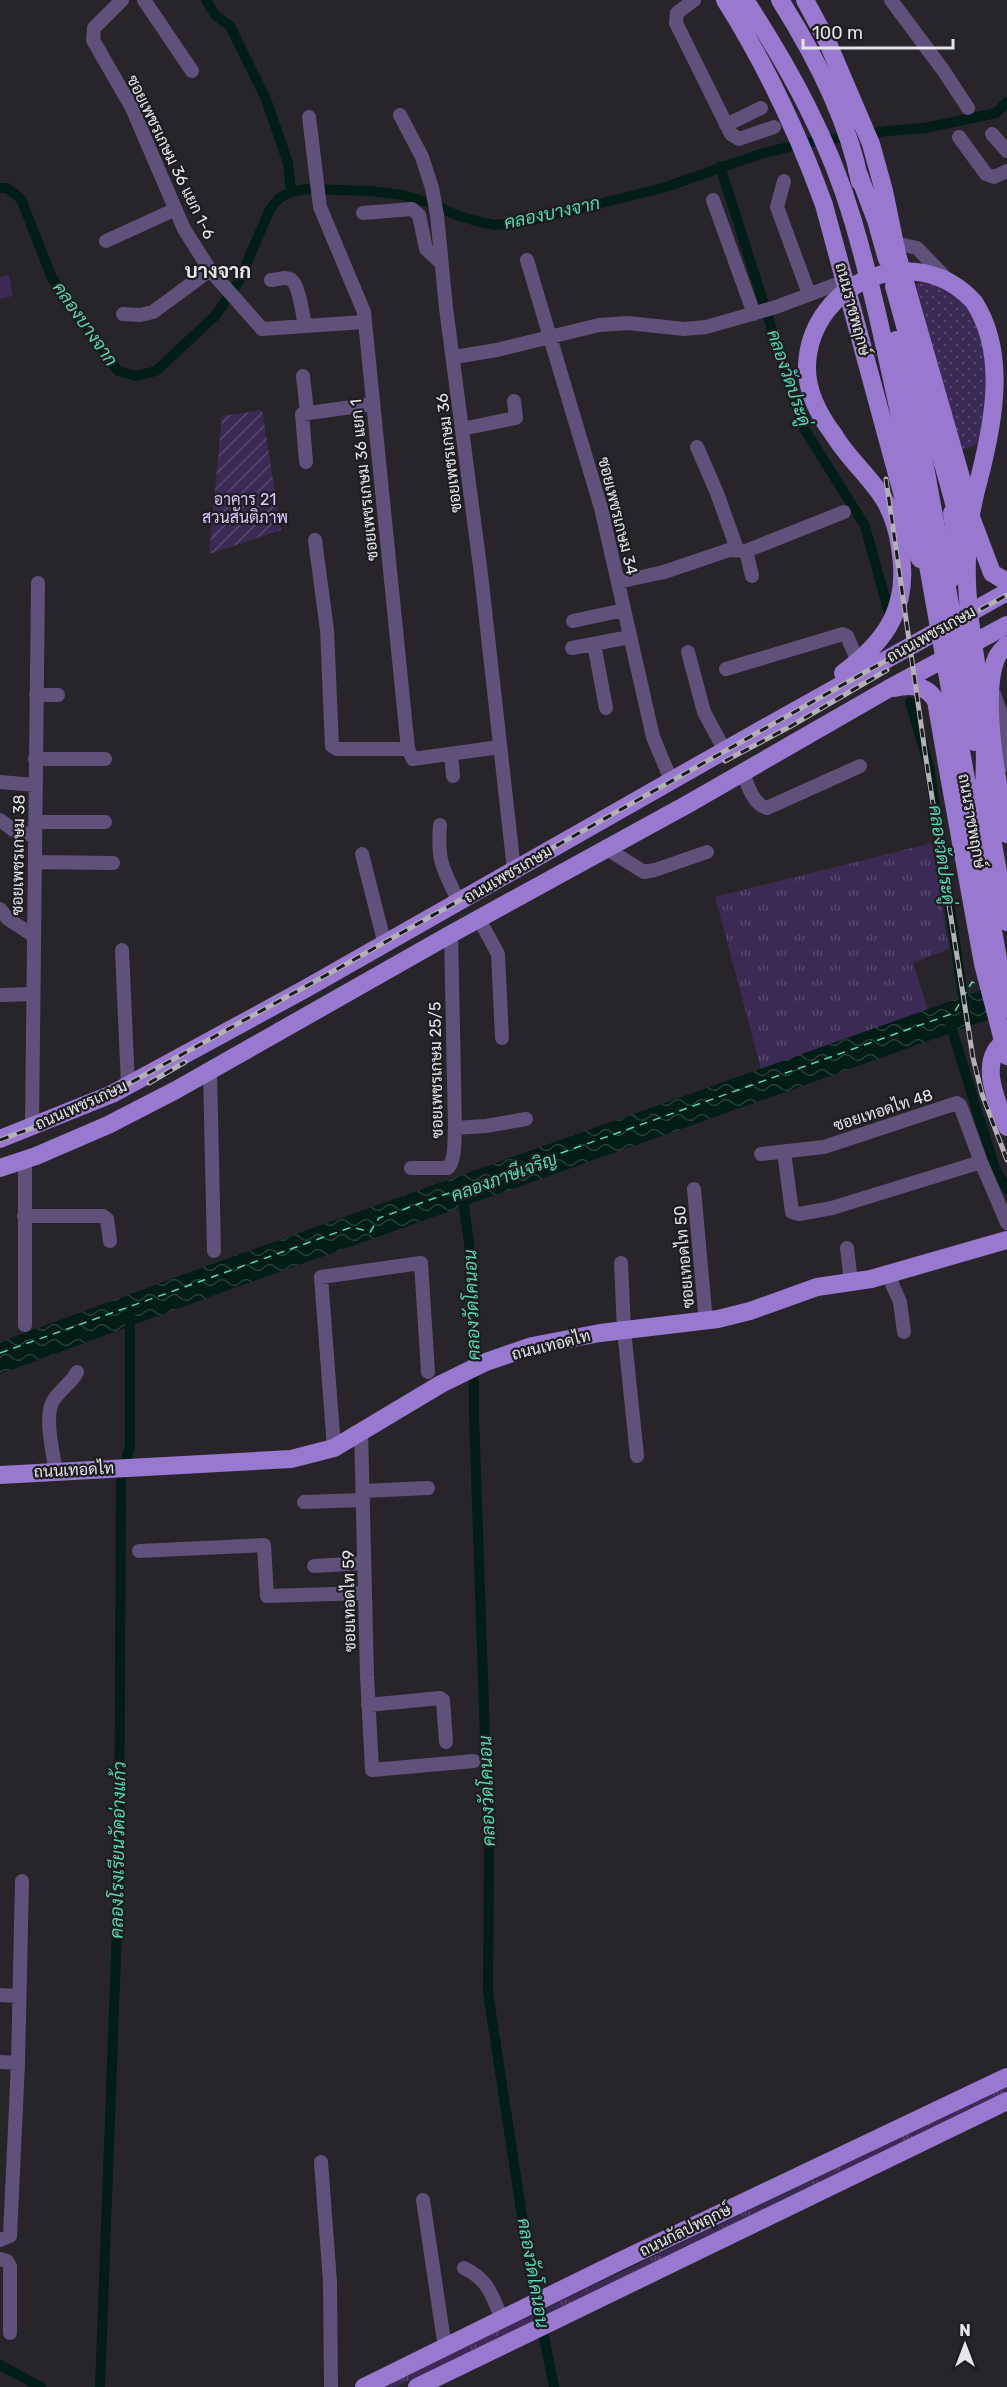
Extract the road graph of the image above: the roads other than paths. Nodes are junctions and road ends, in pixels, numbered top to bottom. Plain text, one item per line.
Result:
1 (122, 0) edge
2 (144, 0) edge
3 (694, 0) edge
4 (725, 0) edge
5 (745, 0) edge
6 (780, 0) edge
7 (805, 0) edge
8 (891, 0) edge
9 (192, 71) dead end
10 (760, 108) dead end
11 (968, 108) dead end
12 (400, 116) dead end
13 (309, 117) dead end
14 (726, 125) junction
15 (774, 127) dead end
16 (992, 134) dead end
17 (959, 137) dead end
18 (1007, 152) edge
19 (857, 170) junction
20 (1007, 171) edge
21 (784, 181) dead end
22 (713, 200) dead end
23 (174, 210) junction
24 (363, 213) dead end
25 (106, 241) dead end
26 (896, 249) junction
27 (527, 260) dead end
28 (441, 263) junction
29 (210, 270) junction
30 (271, 280) dead end
31 (845, 281) junction
32 (809, 294) junction
33 (756, 313) junction
34 (123, 314) dead end
35 (364, 322) junction
36 (305, 326) junction
37 (550, 336) junction
38 (454, 357) junction
39 (303, 376) dead end
40 (919, 378) junction
41 (514, 401) dead end
42 (373, 404) junction
43 (308, 412) junction
44 (462, 429) junction
45 (697, 447) dead end
46 (914, 449) junction
47 (991, 449) dead end
48 (306, 462) dead end
49 (948, 481) junction
50 (844, 512) dead end
51 (315, 540) dead end
52 (741, 550) junction
53 (921, 565) junction
54 (752, 576) dead end
55 (618, 582) junction
56 (1007, 582) edge
57 (38, 583) dead end
58 (1007, 592) edge
59 (624, 610) junction
60 (974, 610) junction
61 (573, 621) dead end
62 (1007, 624) edge
63 (936, 632) junction
64 (630, 637) junction
65 (961, 637) junction
66 (594, 644) junction
67 (1007, 645) edge
68 (572, 648) dead end
69 (688, 652) dead end
70 (858, 662) junction
71 (937, 662) junction
72 (726, 669) dead end
73 (888, 689) junction
74 (933, 694) junction
75 (36, 695) junction
76 (58, 695) dead end
77 (991, 695) junction
78 (606, 708) dead end
79 (957, 714) junction
80 (756, 732) junction
81 (500, 747) junction
82 (408, 749) junction
83 (724, 751) junction
84 (451, 754) junction
85 (35, 759) junction
86 (105, 759) dead end
87 (860, 766) dead end
88 (1002, 769) edge
89 (743, 773) junction
90 (453, 776) dead end
91 (671, 780) junction
92 (0, 782) edge
93 (35, 785) junction
94 (984, 794) junction
95 (0, 820) edge
96 (105, 822) dead end
97 (440, 825) dead end
98 (35, 828) junction
99 (1007, 834) edge
100 (607, 849) junction
101 (707, 852) dead end
102 (362, 854) dead end
103 (35, 862) junction
104 (113, 863) dead end
105 (514, 870) junction
106 (459, 902) junction
107 (0, 909) edge
108 (438, 914) junction
109 (479, 919) junction
110 (1007, 922) edge
111 (451, 934) junction
112 (34, 936) junction
113 (385, 945) junction
114 (122, 950) dead end
115 (1007, 962) edge
116 (33, 994) junction
117 (2, 995) dead end
118 (1007, 1009) edge
119 (502, 1038) dead end
120 (1007, 1040) edge
121 (1007, 1058) edge
122 (210, 1071) junction
123 (128, 1085) junction
124 (1007, 1093) edge
125 (526, 1119) dead end
126 (32, 1127) junction
127 (1007, 1127) edge
128 (455, 1128) junction
129 (0, 1139) edge
130 (784, 1152) junction
131 (761, 1154) dead end
132 (25, 1159) junction
133 (981, 1162) junction
134 (0, 1168) edge
135 (411, 1168) dead end
136 (694, 1189) dead end
137 (24, 1216) junction
138 (1007, 1223) edge
139 (1007, 1239) edge
140 (110, 1241) dead end
141 (847, 1248) dead end
142 (214, 1251) dead end
143 (621, 1263) dead end
144 (891, 1274) junction
145 (851, 1282) junction
146 (706, 1322) junction
147 (25, 1325) dead end
148 (624, 1330) junction
149 (904, 1332) dead end
150 (77, 1371) dead end
151 (428, 1371) dead end
152 (361, 1430) junction
153 (334, 1448) junction
154 (637, 1456) dead end
155 (56, 1471) junction
156 (0, 1474) edge
157 (428, 1488) dead end
158 (363, 1496) junction
159 (304, 1502) dead end
160 (139, 1551) dead end
161 (364, 1563) junction
162 (314, 1566) dead end
163 (365, 1593) junction
164 (368, 1705) junction
165 (446, 1742) dead end
166 (474, 1761) dead end
167 (22, 1881) dead end
168 (0, 1995) edge
169 (18, 1996) junction
170 (0, 2062) edge
171 (18, 2063) junction
172 (1007, 2069) edge
173 (1007, 2077) edge
174 (1007, 2103) edge
175 (920, 2117) junction
176 (321, 2162) dead end
177 (423, 2200) dead end
178 (0, 2240) edge
179 (0, 2259) edge
180 (465, 2268) dead end
181 (502, 2319) junction
182 (10, 2332) dead end
183 (445, 2348) junction
184 (428, 2384) edge
185 (331, 2387) edge
186 (364, 2387) edge

1 - 23 street, ซอยเพชรเกษม 36 แยก 1-6
2 - 9 street
3 - 14 street
4 - 31 main road, ถนนราชพฤกษ์
5 - 46 main road, ถนนราชพฤกษ์
6 - 19 main road, ถนนราชพฤกษ์
7 - 26 main road
8 - 11 street
10 - 14 street
12 - 28 street, ซอยเพชรเกษม 36
13 - 35 street, ซอยเพชรเกษม 36 แยก 1
14 - 15 street
16 - 18 street
17 - 20 street
19 - 40 main road
19 - 46 main road, ถนนราชพฤกษ์
21 - 32 street
22 - 33 street
23 - 25 street
23 - 29 street, ซอยเพชรเกษม 36 แยก 1-6
24 - 28 street
26 - 40 main road
26 - 47 street
26 - 56 main road
27 - 37 street, ซอยเพชรเกษม 34
28 - 38 street, ซอยเพชรเกษม 36
29 - 34 street
29 - 36 street, ซอยเพชรเกษม 36 แยก 1-6
30 - 36 street
31 - 32 street
31 - 53 main road, ถนนราชพฤกษ์
32 - 33 street
33 - 37 street
35 - 36 street, ซอยเพชรเกษม 36 แยก 1-6
35 - 42 street, ซอยเพชรเกษม 36 แยก 1
37 - 38 street
37 - 55 street, ซอยเพชรเกษม 34
38 - 44 street, ซอยเพชรเกษม 36
39 - 43 street
40 - 49 main road
41 - 44 street
42 - 43 street
42 - 82 street, ซอยเพชรเกษม 36 แยก 1
43 - 48 street
44 - 81 street, ซอยเพชรเกษม 36
45 - 52 street
46 - 94 main road, ถนนราชพฤกษ์, bridge
46 - 118 main road, ถนนราชพฤกษ์, bridge
49 - 53 main road
49 - 60 main road
50 - 52 street
51 - 82 street
52 - 54 street
52 - 55 street
53 - 63 main road, ถนนราชพฤกษ์
55 - 59 street, ซอยเพชรเกษม 34
57 - 75 street, ซอยเพชรเกษม 38
58 - 60 main road, ถนนเพชรเกษม
59 - 61 street
59 - 64 street, ซอยเพชรเกษม 34
60 - 63 main road, ถนนเพชรเกษม
60 - 65 main road
62 - 65 main road
62 - 71 main road, ถนนเพชรเกษม
63 - 65 main road
63 - 80 main road, ถนนเพชรเกษม
64 - 66 street
64 - 91 street, ซอยเพชรเกษม 34
65 - 71 main road
66 - 68 street
66 - 78 street
67 - 77 main road
69 - 83 street
70 - 72 street
70 - 80 main road
70 - 94 main road, bridge
71 - 73 main road, ถนนเพชรเกษม
73 - 74 main road
73 - 89 main road, ถนนเพชรเกษม
74 - 79 street
74 - 121 main road, bridge
75 - 76 street
75 - 85 street, ซอยเพชรเกษม 38
77 - 79 street
77 - 88 main road
79 - 115 street
80 - 83 main road, ถนนเพชรเกษม
81 - 84 street
81 - 105 street, ซอยเพชรเกษม 36
82 - 84 street
83 - 91 main road, ถนนเพชรเกษม
84 - 90 street
85 - 86 street
85 - 93 street, ซอยเพชรเกษม 38
87 - 89 street
88 - 99 main road
89 - 100 main road, ถนนเพชรเกษม
91 - 105 main road, ถนนเพชรเกษม
92 - 93 street
93 - 98 street, ซอยเพชรเกษม 38
94 - 110 main road, ถนนราชพฤกษ์
95 - 98 street
96 - 98 street
97 - 106 street
98 - 103 street, ซอยเพชรเกษม 38
100 - 101 street
100 - 109 main road, ถนนเพชรเกษม
102 - 113 street
103 - 104 street
103 - 112 street, ซอยเพชรเกษม 38
105 - 106 main road, ถนนเพชรเกษม
106 - 108 main road, ถนนเพชรเกษม
107 - 112 street
108 - 111 main road
108 - 113 main road, ถนนเพชรเกษม
109 - 111 main road, ถนนเพชรเกษม
109 - 119 street
111 - 122 main road, ถนนเพชรเกษม
111 - 128 street, ซอยเพชรเกษม 25/5
112 - 116 street, ซอยเพชรเกษม 38
113 - 123 main road, ถนนเพชรเกษม
114 - 123 street
116 - 117 street
116 - 126 street, ซอยเพชรเกษม 38
120 - 127 main road
121 - 124 main road
122 - 132 main road, ถนนเพชรเกษม
122 - 142 street
123 - 126 main road, ถนนเพชรเกษม
125 - 128 street
126 - 129 main road, ถนนเพชรเกษม
128 - 135 street, ซอยเพชรเกษม 25/5
130 - 131 street, ซอยเทอดไท 48
130 - 133 street, ซอยเทอดไท 48
130 - 133 street
132 - 134 main road, ถนนเพชรเกษม
132 - 137 street
133 - 138 street, ซอยเทอดไท 48
136 - 146 street, ซอยเทอดไท 50
137 - 140 street
137 - 147 street
139 - 144 main road, ถนนเทอดไท
141 - 145 street
143 - 148 street
144 - 145 main road, ถนนเทอดไท
144 - 149 street
145 - 146 main road, ถนนเทอดไท
146 - 148 main road, ถนนเทอดไท
148 - 152 main road, ถนนเทอดไท
148 - 154 street
150 - 155 street
151 - 153 street
152 - 153 main road, ถนนเทอดไท
152 - 158 street, ซอยเทอดไท 59
153 - 155 main road, ถนนเทอดไท
155 - 156 main road, ถนนเทอดไท
157 - 158 street
158 - 159 street
158 - 161 street, ซอยเทอดไท 59
160 - 163 street
161 - 162 street
161 - 163 street, ซอยเทอดไท 59
163 - 164 street, ซอยเทอดไท 59
164 - 165 street
164 - 166 street, ซอยเทอดไท 59
167 - 169 street
168 - 169 street
169 - 171 street
170 - 171 street
171 - 178 street
172 - 175 main road
173 - 175 main road, ถนนกัลปพฤกษ์
174 - 184 main road, ถนนกัลปพฤกษ์
175 - 181 main road, ถนนกัลปพฤกษ์
176 - 185 street
177 - 183 street
179 - 182 street
180 - 181 street
181 - 183 main road, ถนนกัลปพฤกษ์
183 - 186 main road, ถนนกัลปพฤกษ์

